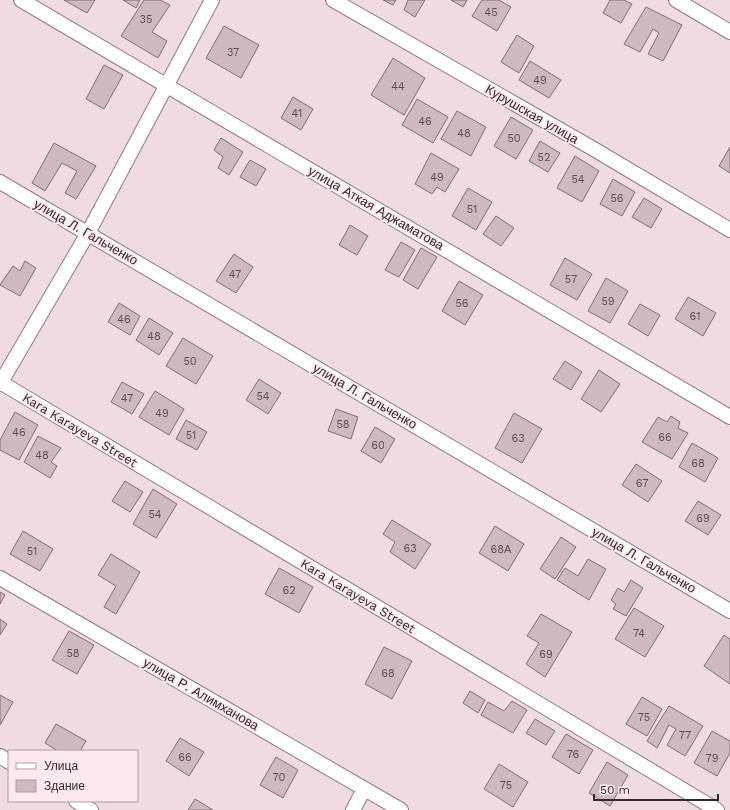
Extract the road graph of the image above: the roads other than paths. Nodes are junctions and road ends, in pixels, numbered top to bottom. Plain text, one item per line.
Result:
1 (21, 0) edge
2 (212, 0) edge
3 (333, 0) edge
4 (676, 0) edge
5 (730, 32) edge
6 (167, 86) junction
7 (0, 182) edge
8 (730, 230) edge
9 (88, 233) junction
10 (0, 383) edge
11 (730, 417) edge
12 (0, 578) edge
13 (730, 610) edge
14 (364, 789) junction
15 (78, 802) edge
16 (91, 810) edge
17 (353, 810) edge
18 (401, 810) edge
19 (717, 810) edge

1 - 6 street, улица Аткая Аджаматова
2 - 6 street
3 - 8 street, Курушская улица
4 - 5 street
6 - 9 street
6 - 11 street, улица Аткая Аджаматова
7 - 9 street, улица Л. Гальченко
9 - 10 street
9 - 13 street, улица Л. Гальченко
10 - 19 street, Kara Karayeva Street
12 - 14 street, улица Р. Алимханова
14 - 17 street
14 - 18 street, улица Р. Алимханова
15 - 16 street

